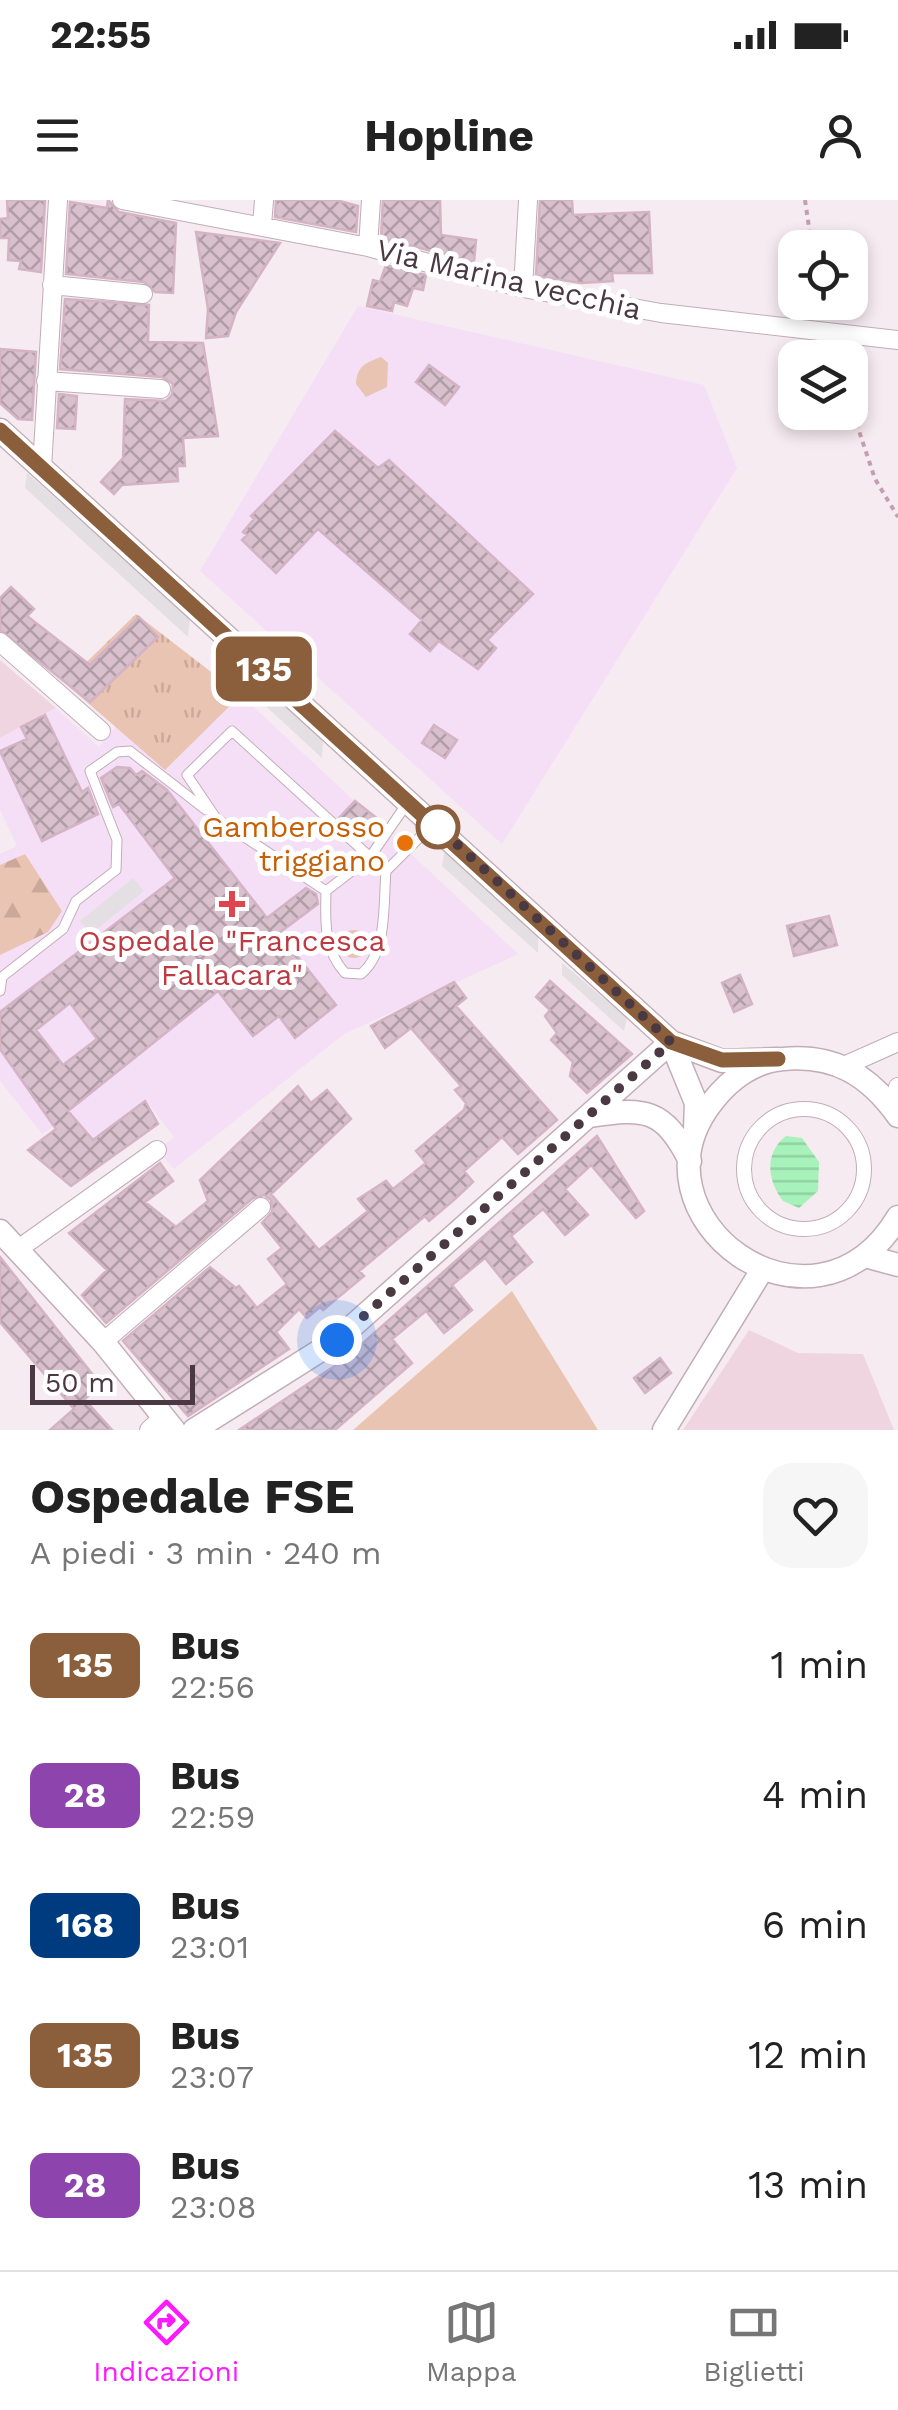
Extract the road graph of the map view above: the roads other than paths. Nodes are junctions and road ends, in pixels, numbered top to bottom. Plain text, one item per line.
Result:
1 (58, 200) edge
2 (122, 200) edge
3 (264, 200) edge
4 (371, 200) edge
5 (528, 200) edge
6 (262, 225) junction
7 (368, 247) junction
8 (52, 285) junction
9 (523, 288) junction
10 (143, 294) dead end
11 (898, 340) edge
12 (46, 382) junction
13 (161, 389) dead end
14 (0, 430) edge
15 (42, 468) junction
16 (0, 642) edge
17 (101, 731) dead end
18 (409, 801) junction
19 (216, 818) junction
20 (434, 823) junction
21 (370, 857) junction
22 (386, 871) junction
23 (326, 892) junction
24 (0, 991) edge
25 (671, 1042) junction
26 (898, 1042) edge
27 (778, 1059) junction
28 (844, 1066) junction
29 (896, 1104) edge
30 (590, 1116) junction
31 (692, 1149) junction
32 (157, 1150) dead end
33 (262, 1207) dead end
34 (898, 1217) edge
35 (803, 1230) joint
36 (0, 1231) edge
37 (16, 1250) junction
38 (865, 1256) junction
39 (898, 1265) edge
40 (762, 1270) junction
41 (103, 1342) junction
42 (162, 1426) edge
43 (194, 1430) edge
44 (664, 1430) edge

1 - 8 street
2 - 6 street, Via Marina vecchia
3 - 6 street
4 - 7 street
5 - 9 street
6 - 7 street, Via Marina vecchia
7 - 9 street, Via Marina vecchia
8 - 10 street
8 - 12 street
9 - 11 street, Via Marina vecchia
12 - 13 street
12 - 15 street
14 - 15 street
15 - 18 street
16 - 17 street
18 - 20 street
18 - 21 lane
19 - 21 lane
19 - 23 lane
19 - 24 lane
20 - 22 lane
20 - 25 street
21 - 22 lane
21 - 23 lane
22 - 23 lane
25 - 27 street
25 - 30 street
25 - 31 street
26 - 28 street
27 - 28 street
27 - 31 street
28 - 29 street
30 - 31 street
30 - 43 street
31 - 40 street
32 - 37 street
33 - 41 street
34 - 38 street
35 - 35 street
36 - 37 street
37 - 41 street
38 - 39 street
38 - 40 street
40 - 44 street
41 - 42 street

